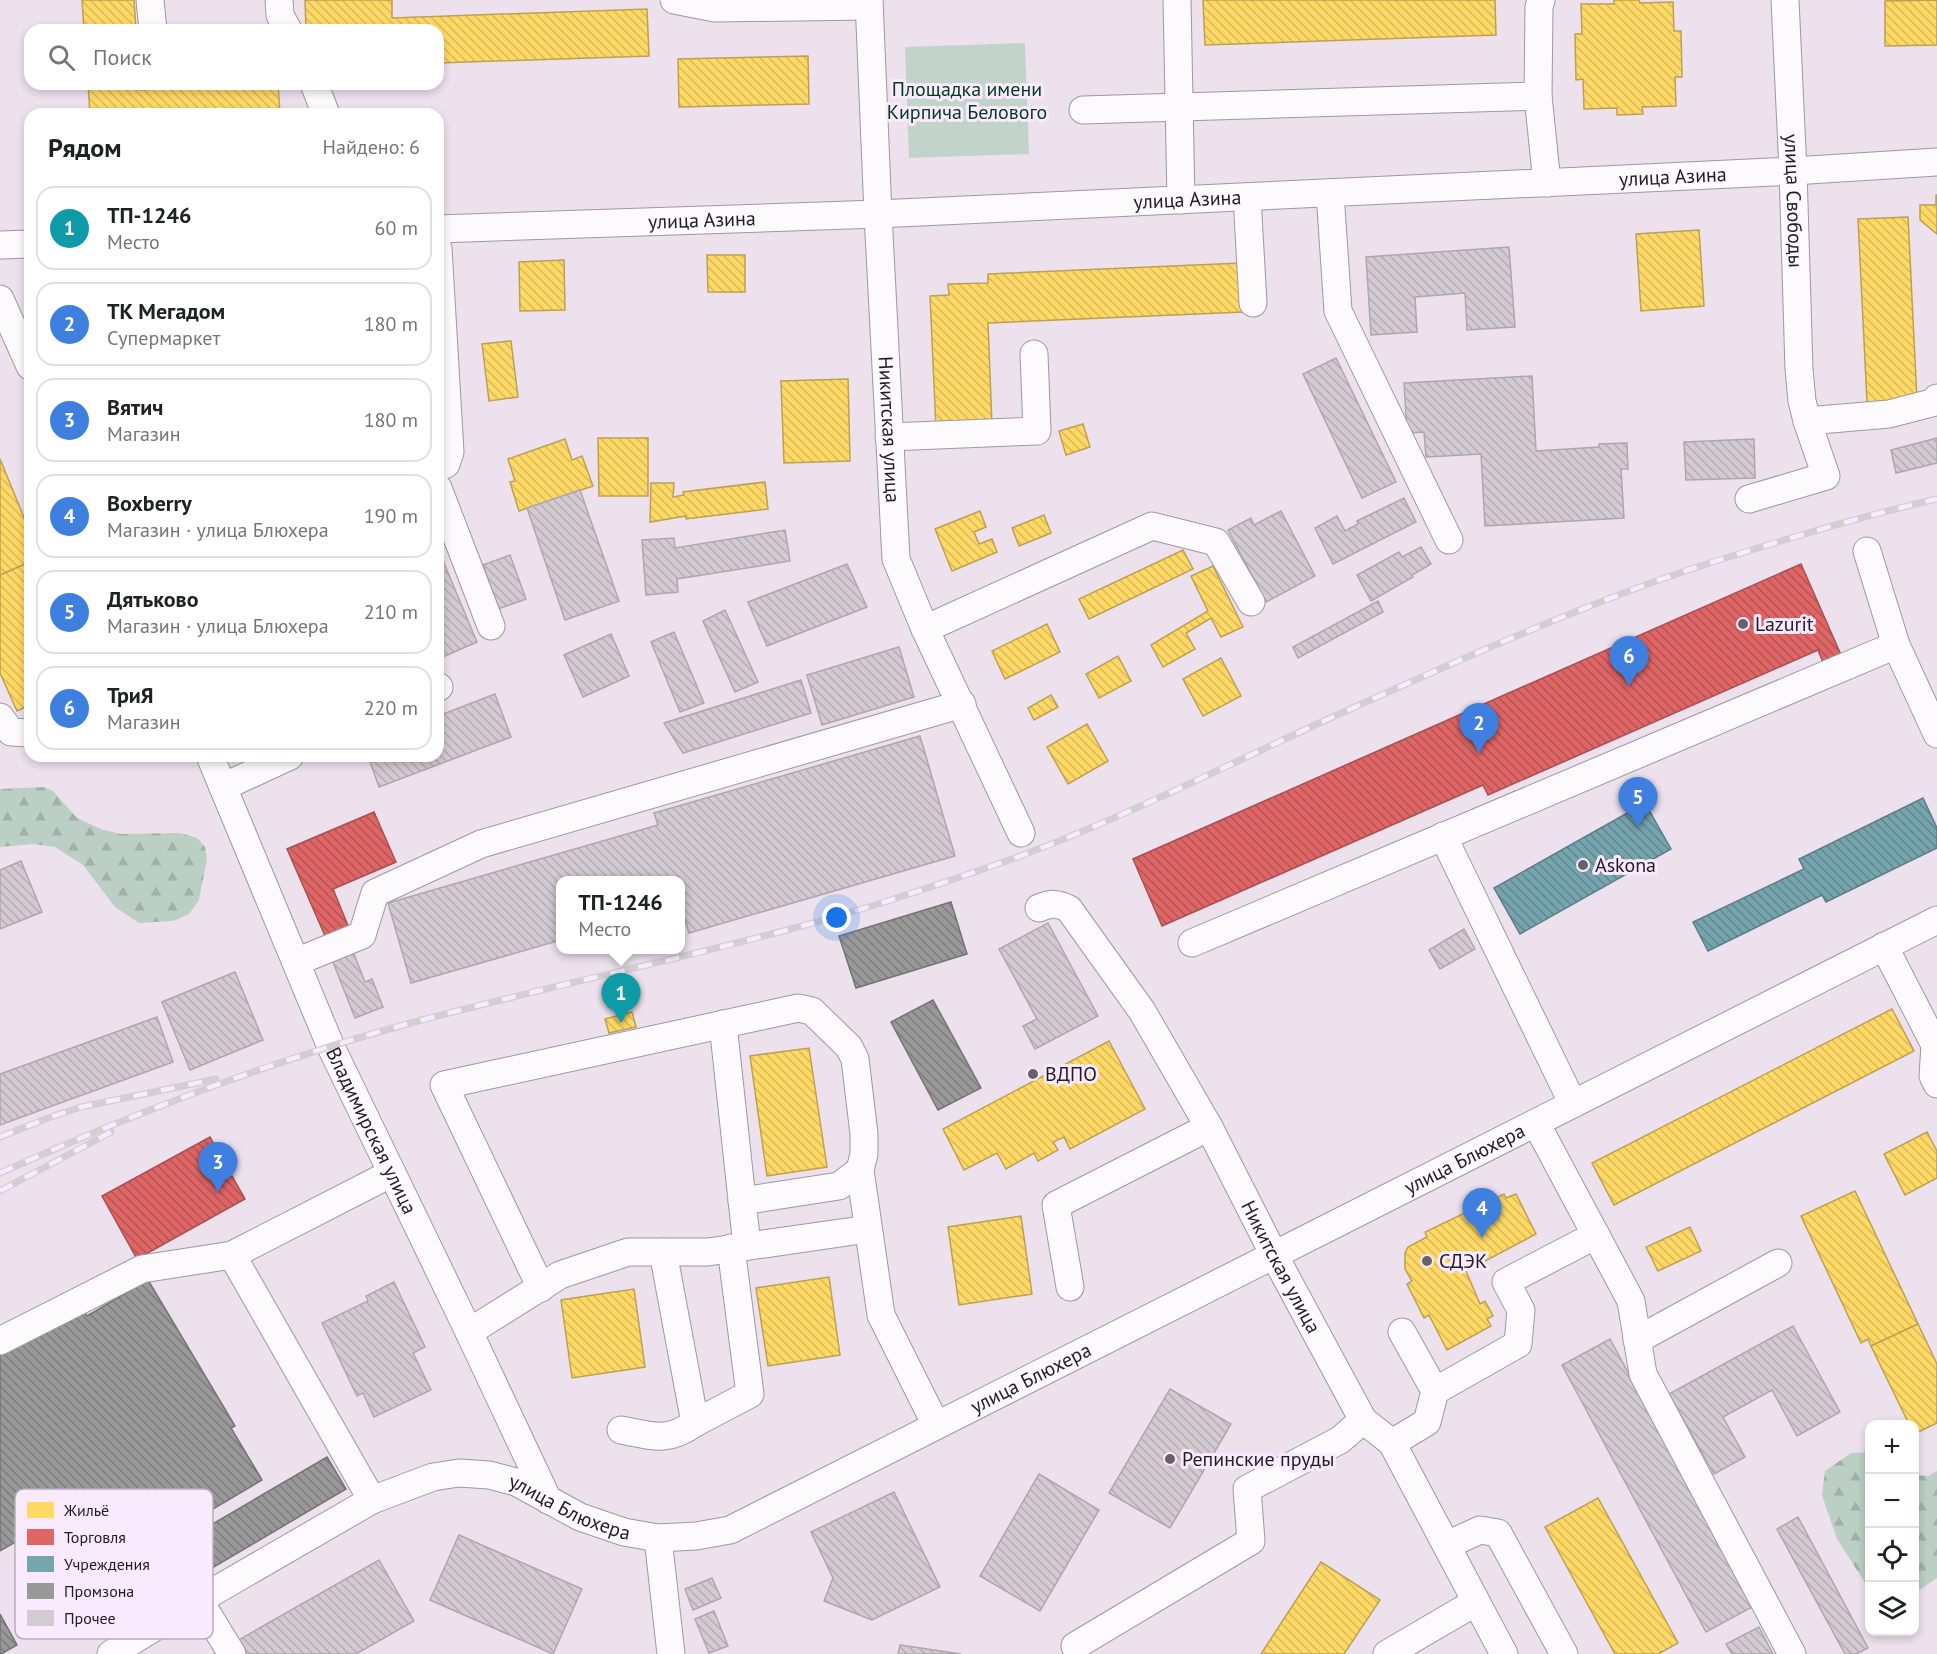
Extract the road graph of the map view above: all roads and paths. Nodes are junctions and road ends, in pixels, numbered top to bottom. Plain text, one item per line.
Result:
1 (150, 0) edge
2 (279, 0) edge
3 (674, 0) edge
4 (1177, 0) edge
5 (1541, 0) edge
6 (1785, 0) edge
7 (869, 3) edge
8 (152, 24) edge
9 (285, 24) edge
10 (316, 90) edge
11 (1538, 96) junction
12 (1179, 107) junction
13 (324, 108) edge
14 (1083, 110) dead end
15 (1937, 162) edge
16 (1793, 171) junction
17 (1547, 183) junction
18 (1330, 193) junction
19 (1247, 197) junction
20 (1181, 200) junction
21 (878, 214) junction
22 (444, 229) edge
23 (24, 244) edge
24 (0, 245) edge
25 (0, 299) edge
26 (1253, 303) dead end
27 (444, 350) edge
28 (24, 353) edge
29 (1034, 354) dead end
30 (1937, 398) edge
31 (1804, 411) junction
32 (889, 437) junction
33 (444, 465) edge
34 (1749, 500) dead end
35 (444, 504) edge
36 (1449, 540) dead end
37 (1867, 551) dead end
38 (1251, 602) dead end
39 (491, 626) dead end
40 (925, 628) junction
41 (1896, 645) junction
42 (962, 704) junction
43 (0, 717) edge
44 (24, 733) edge
45 (1937, 734) edge
46 (213, 762) edge
47 (277, 762) edge
48 (223, 787) junction
49 (1022, 833) dead end
50 (1443, 836) junction
51 (1039, 909) dead end
52 (1937, 920) edge
53 (1192, 943) dead end
54 (1884, 946) junction
55 (296, 962) junction
56 (723, 1024) junction
57 (1937, 1084) edge
58 (1573, 1104) junction
59 (1536, 1123) junction
60 (1209, 1127) junction
61 (860, 1170) junction
62 (392, 1173) junction
63 (742, 1201) junction
64 (868, 1229) junction
65 (1596, 1235) junction
66 (739, 1247) junction
67 (663, 1252) junction
68 (1274, 1255) junction
69 (232, 1256) junction
70 (1778, 1263) dead end
71 (1070, 1287) dead end
72 (541, 1288) junction
73 (470, 1332) junction
74 (1401, 1332) dead end
75 (1637, 1340) junction
76 (0, 1341) edge
77 (1435, 1391) junction
78 (1363, 1419) junction
79 (695, 1423) junction
80 (936, 1425) junction
81 (621, 1430) dead end
82 (1392, 1443) junction
83 (372, 1500) junction
84 (548, 1500) junction
85 (658, 1538) junction
86 (1447, 1545) junction
87 (213, 1592) edge
88 (1476, 1602) junction
89 (213, 1623) edge
90 (135, 1639) edge
91 (1075, 1646) dead end
92 (111, 1654) edge
93 (232, 1654) edge
94 (671, 1654) edge
95 (1387, 1654) edge
96 (1504, 1654) edge
97 (1564, 1654) edge
98 (1792, 1654) edge

1 - 8 street
2 - 9 street
3 - 7 street
4 - 12 street
5 - 11 street
6 - 16 street, улица Свободы
7 - 21 street, Никитская улица
10 - 13 street
11 - 12 street
11 - 17 street
12 - 14 street
12 - 20 street
15 - 16 street, улица Азина
16 - 17 street, улица Азина
16 - 31 street, улица Свободы
17 - 18 street, улица Азина
18 - 19 street, улица Азина
18 - 36 street
19 - 20 street, улица Азина
19 - 26 street
20 - 21 street, улица Азина
21 - 22 street, улица Азина
21 - 32 street, Никитская улица
23 - 24 street
25 - 28 street
27 - 33 street
29 - 32 street
30 - 31 street
31 - 34 street, улица Свободы
32 - 40 street, Никитская улица
35 - 39 street
37 - 41 street
38 - 40 street
40 - 42 street, Никитская улица
41 - 45 street
41 - 50 street
42 - 49 street, Никитская улица
42 - 55 street
43 - 44 street
46 - 48 street, Владимирская улица
47 - 48 street
48 - 55 street, Владимирская улица
50 - 53 street
50 - 58 street
51 - 60 street, Никитская улица
52 - 54 street, улица Блюхера
54 - 57 street
54 - 58 street, улица Блюхера
55 - 62 street, Владимирская улица
56 - 61 street
56 - 63 street
56 - 72 street
58 - 59 street, улица Блюхера
59 - 65 street
59 - 68 street, улица Блюхера
60 - 68 street, Никитская улица
60 - 71 street
61 - 63 street
61 - 64 street
62 - 69 street
62 - 73 street, Владимирская улица
63 - 66 street
64 - 66 street
64 - 80 street
65 - 75 street
65 - 77 street
66 - 67 street
66 - 79 street
67 - 72 street
67 - 79 street
68 - 78 street, Никитская улица
68 - 80 street, улица Блюхера
69 - 76 street
69 - 83 street
70 - 75 street
72 - 73 street
73 - 84 street, Владимирская улица
74 - 77 street
75 - 98 street
77 - 82 street
78 - 82 street, Никитская улица
78 - 91 street
79 - 81 street
80 - 85 street, улица Блюхера
82 - 86 street, Никитская улица
83 - 84 street, улица Блюхера
83 - 87 street, улица Блюхера
84 - 85 street, улица Блюхера
85 - 94 street
86 - 88 street, Никитская улица
86 - 97 street
88 - 95 street
88 - 96 street, Никитская улица
89 - 93 street
90 - 92 street, улица Блюхера

